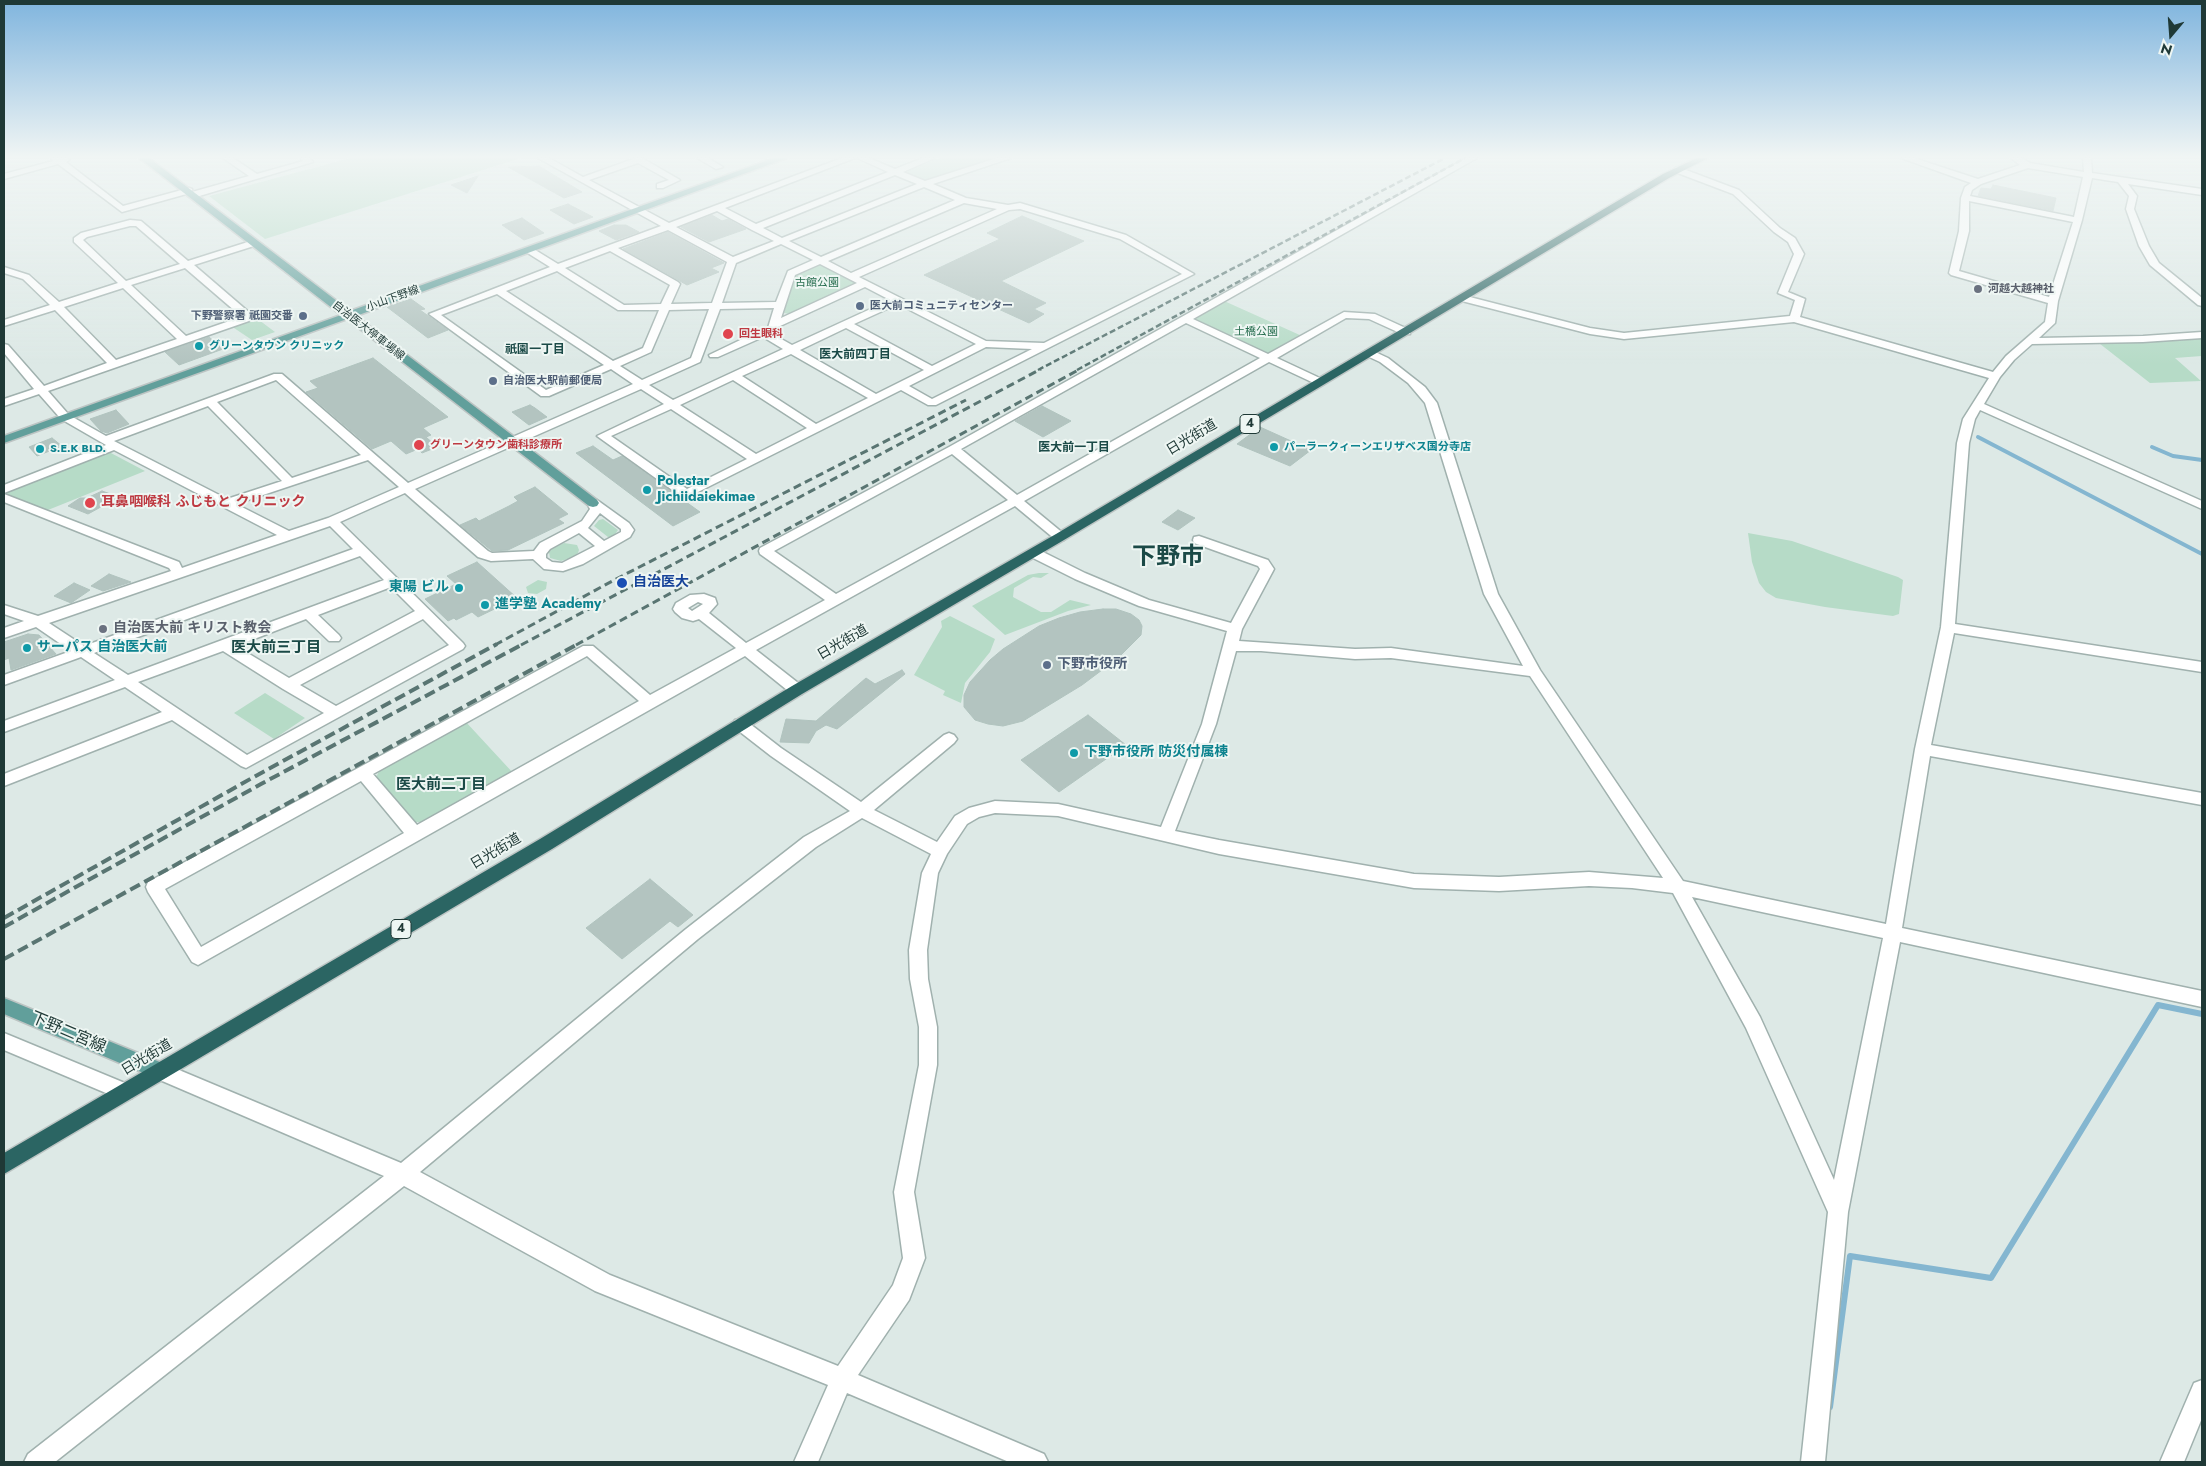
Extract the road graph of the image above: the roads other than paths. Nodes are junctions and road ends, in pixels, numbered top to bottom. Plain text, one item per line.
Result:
1 (117, 226) edge
2 (142, 226) edge
3 (233, 226) edge
4 (593, 226) edge
5 (752, 226) edge
6 (759, 226) edge
7 (819, 226) edge
8 (900, 226) edge
9 (966, 226) edge
10 (1088, 226) edge
11 (1349, 226) edge
12 (1583, 226) edge
13 (1773, 226) edge
14 (1964, 226) edge
15 (2076, 226) edge
16 (2136, 226) edge
17 (667, 227) joint
18 (755, 228) junction
19 (783, 241) junction
20 (254, 243) junction
21 (611, 248) junction
22 (529, 250) junction
23 (820, 260) junction
24 (732, 262) junction
25 (188, 264) junction
26 (556, 268) junction
27 (4, 270) edge
28 (852, 276) junction
29 (866, 283) junction
30 (124, 284) junction
31 (498, 290) junction
32 (1462, 298) junction
33 (899, 300) junction
34 (2053, 301) junction
35 (2202, 303) edge
36 (781, 305) junction
37 (57, 306) junction
38 (716, 307) junction
39 (665, 308) junction
40 (348, 315) junction
41 (1184, 318) junction
42 (1794, 319) junction
43 (4, 323) edge
44 (846, 324) junction
45 (775, 325) junction
46 (1406, 332) junction
47 (2202, 335) edge
48 (770, 337) junction
49 (184, 340) junction
50 (2030, 341) junction
51 (984, 344) junction
52 (1047, 346) junction
53 (4, 347) edge
54 (791, 350) junction
55 (1369, 353) junction
56 (714, 355) dead end
57 (1268, 358) junction
58 (114, 364) junction
59 (612, 365) junction
60 (932, 370) junction
61 (734, 376) junction
62 (1995, 376) junction
63 (1320, 382) junction
64 (641, 385) junction
65 (901, 386) junction
66 (41, 390) junction
67 (876, 398) junction
68 (210, 401) junction
69 (4, 402) edge
70 (671, 405) junction
71 (1978, 405) junction
72 (65, 417) junction
73 (816, 429) junction
74 (4, 440) edge
75 (512, 442) junction
76 (110, 443) junction
77 (953, 449) junction
78 (369, 456) junction
79 (755, 460) junction
80 (290, 482) junction
81 (407, 488) junction
82 (4, 489) edge
83 (4, 498) edge
84 (1016, 501) junction
85 (592, 503) junction
86 (225, 504) junction
87 (2202, 505) edge
88 (332, 521) junction
89 (581, 529) junction
90 (286, 536) junction
91 (1060, 537) junction
92 (1199, 540) dead end
93 (604, 547) junction
94 (361, 551) junction
95 (1034, 552) junction
96 (539, 555) junction
97 (179, 573) junction
98 (393, 582) junction
99 (835, 600) junction
100 (4, 609) edge
101 (425, 612) junction
102 (308, 613) junction
103 (700, 613) dead end
104 (37, 621) junction
105 (1948, 627) junction
106 (1234, 629) junction
107 (4, 633) edge
108 (334, 638) dead end
109 (224, 645) junction
110 (1230, 646) junction
111 (745, 648) junction
112 (81, 652) junction
113 (2202, 667) edge
114 (1534, 672) junction
115 (4, 680) edge
116 (124, 682) junction
117 (288, 685) junction
118 (797, 690) junction
119 (648, 702) junction
120 (335, 713) junction
121 (172, 714) junction
122 (740, 724) junction
123 (4, 727) edge
124 (949, 739) dead end
125 (1923, 749) junction
126 (363, 772) junction
127 (4, 780) edge
128 (2202, 799) edge
129 (862, 811) junction
130 (415, 834) junction
131 (1166, 834) junction
132 (940, 851) junction
133 (1678, 886) junction
134 (1893, 931) junction
135 (2202, 999) edge
136 (4, 1006) edge
137 (4, 1041) edge
138 (160, 1071) junction
139 (125, 1092) junction
140 (4, 1164) edge
141 (403, 1174) junction
142 (1838, 1212) junction
143 (842, 1379) junction
144 (2202, 1391) edge
145 (36, 1462) edge
146 (806, 1462) edge
147 (1036, 1462) edge
148 (1813, 1462) edge
149 (2172, 1462) edge

1 - 30 street
2 - 25 street
3 - 20 main road, 自治医大停車場線
4 - 22 main road, 小山下野線
5 - 18 street
6 - 18 street
7 - 19 street
8 - 23 street
9 - 28 street
10 - 52 street
11 - 41 street
12 - 32 highway, 日光街道 / 4
13 - 42 street
14 - 34 street
15 - 34 street
16 - 35 street
17 - 21 street
17 - 24 street
18 - 19 street
19 - 23 street
19 - 24 street
20 - 25 street
20 - 40 main road, 自治医大停車場線
21 - 26 street
21 - 39 street
22 - 26 street
22 - 40 main road, 小山下野線
23 - 28 street
23 - 36 street
24 - 38 street
25 - 30 street
25 - 49 street
26 - 31 street
26 - 39 street
27 - 37 street
28 - 29 street
29 - 33 street
29 - 45 street
30 - 37 street
30 - 49 street
31 - 59 street
31 - 59 street
32 - 42 street
32 - 46 highway, 日光街道 / 4
33 - 44 street
33 - 51 street
34 - 50 street
36 - 38 street
36 - 45 street
37 - 43 street
37 - 58 street
38 - 39 street
38 - 64 street
39 - 59 street
40 - 72 main road, 小山下野線
40 - 75 main road, 自治医大停車場線
41 - 57 street
41 - 77 street
42 - 62 street
44 - 54 street
44 - 60 street
45 - 48 street
46 - 55 highway, 日光街道 / 4
46 - 57 street
47 - 50 street
48 - 54 street
48 - 56 street
49 - 58 street
50 - 62 street
51 - 52 street
51 - 60 street
52 - 65 street
53 - 66 street
54 - 61 street
54 - 67 street
55 - 63 highway, 日光街道 / 4
55 - 114 street
57 - 63 street
57 - 84 street
58 - 66 street
59 - 64 street
60 - 65 street
61 - 70 street
61 - 73 street
62 - 71 street
63 - 91 highway, 日光街道 / 4
64 - 70 street
64 - 75 street
65 - 67 street
66 - 69 street
66 - 72 street
67 - 73 street
68 - 76 street
68 - 78 street
68 - 80 street
70 - 79 street
70 - 79 street
71 - 87 street
71 - 105 street
72 - 74 main road, 小山下野線
72 - 76 street
73 - 79 street
75 - 81 street
75 - 85 main road, 自治医大停車場線
76 - 82 street
76 - 86 street
77 - 84 street
77 - 99 street
78 - 80 street
78 - 81 street
80 - 86 street
81 - 88 street
81 - 96 street
83 - 97 street
84 - 91 street
84 - 99 street
85 - 89 street
85 - 93 street
86 - 90 street
88 - 90 street
88 - 94 street
89 - 93 street
89 - 96 street
90 - 97 street
91 - 95 highway, 日光街道 / 4
92 - 106 street
93 - 96 street
94 - 98 street
94 - 112 street
95 - 106 street
95 - 118 highway, 日光街道 / 4
97 - 104 street
98 - 101 street
98 - 102 street
99 - 111 street
100 - 104 street
101 - 117 street
101 - 120 street
102 - 108 street
102 - 109 street
103 - 111 street
104 - 107 street
104 - 112 street
105 - 113 street
105 - 125 street
106 - 110 street
109 - 116 street
109 - 117 street
110 - 114 street
110 - 131 street
111 - 118 street
111 - 119 street
112 - 115 street
112 - 116 street
114 - 133 street
116 - 121 street
116 - 123 street
117 - 120 street
118 - 122 highway, 日光街道 / 4
119 - 126 street
119 - 130 street
120 - 121 street
121 - 127 street
122 - 129 street
122 - 138 highway, 日光街道 / 4
124 - 129 street
125 - 128 street
125 - 134 street
126 - 130 street
126 - 130 street
129 - 132 street
129 - 141 street
131 - 132 street
131 - 133 street
132 - 143 street
133 - 134 street
133 - 142 street
134 - 135 street
134 - 142 street
136 - 138 main road, 下野二宮線
137 - 139 street
138 - 139 highway, 日光街道 / 4
138 - 141 street
139 - 140 highway, 日光街道 / 4
141 - 143 street
141 - 145 street
142 - 148 street
143 - 146 street
143 - 147 street
144 - 149 street

